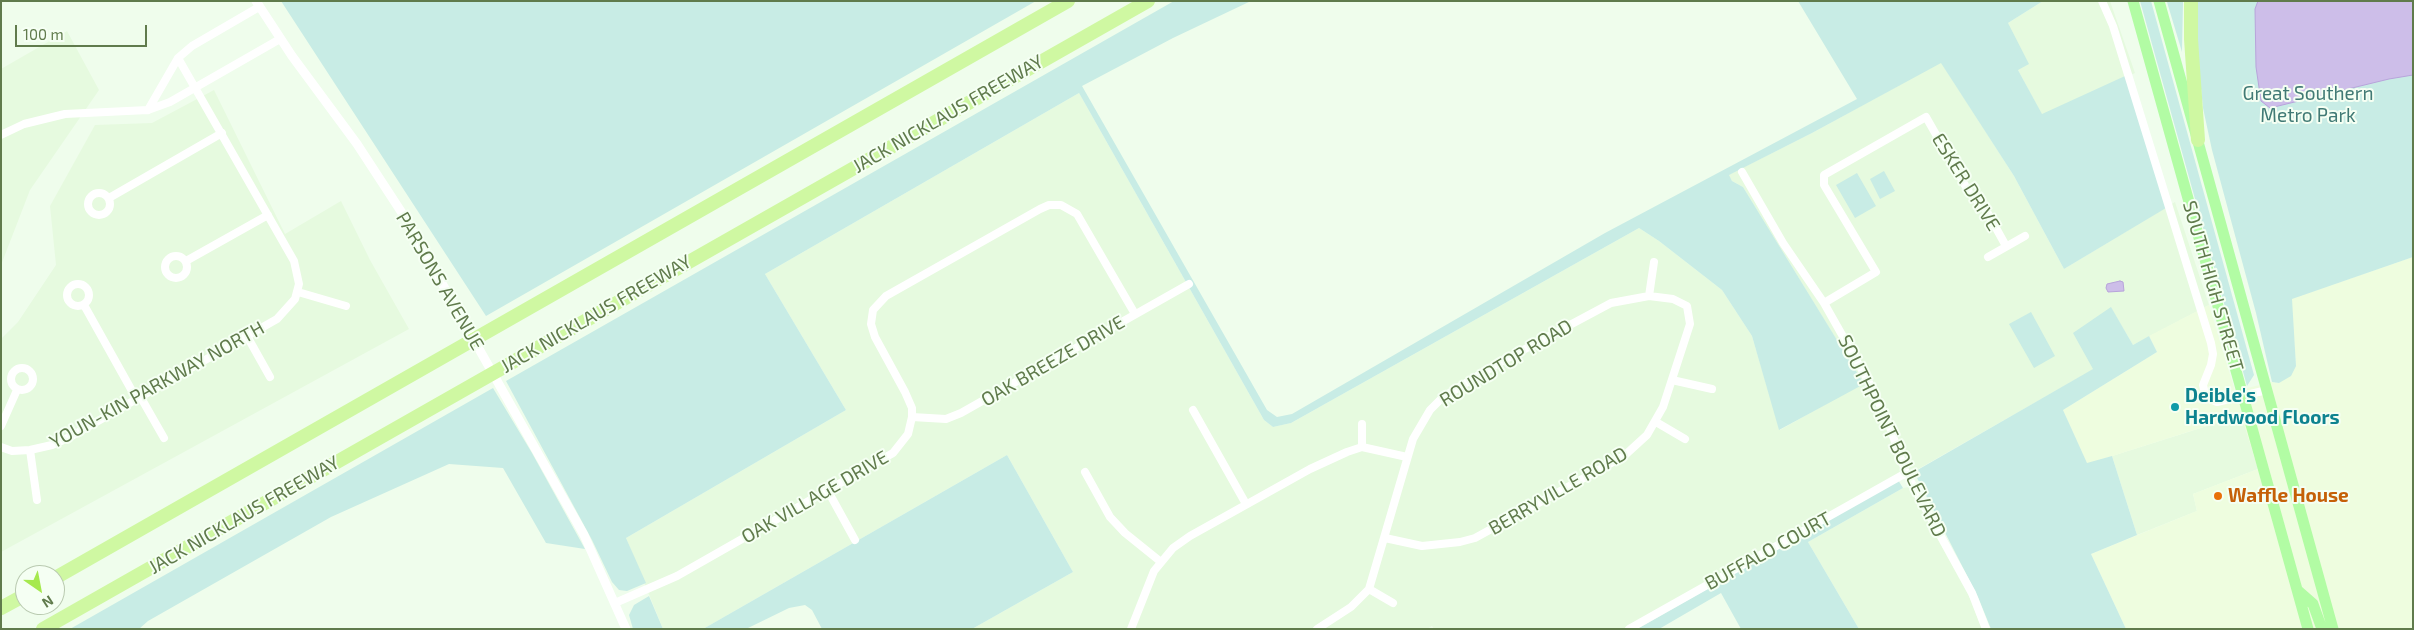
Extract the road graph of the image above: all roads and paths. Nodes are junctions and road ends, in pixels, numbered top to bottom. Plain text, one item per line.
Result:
1 (1068, 1) edge
2 (1148, 1) edge
3 (2102, 1) edge
4 (2134, 1) edge
5 (2159, 1) edge
6 (2191, 1) edge
7 (258, 4) edge
8 (280, 39) junction
9 (178, 58) junction
10 (195, 88) junction
11 (148, 110) junction
12 (222, 133) junction
13 (1, 134) edge
14 (2198, 140) junction
15 (1742, 172) dead end
16 (109, 198) dead end
17 (268, 214) junction
18 (2025, 236) dead end
19 (2006, 246) junction
20 (1988, 257) dead end
21 (186, 261) dead end
22 (1654, 262) dead end
23 (1188, 284) dead end
24 (298, 292) junction
25 (1649, 296) junction
26 (1684, 303) joint
27 (1824, 303) junction
28 (84, 305) dead end
29 (346, 306) dead end
30 (1135, 314) junction
31 (247, 336) junction
32 (270, 377) dead end
33 (1672, 380) junction
34 (1712, 389) dead end
35 (17, 390) dead end
36 (2266, 390) junction
37 (2243, 396) junction
38 (138, 397) junction
39 (1193, 410) dead end
40 (912, 417) junction
41 (1656, 422) junction
42 (1362, 424) dead end
43 (1, 426) edge
44 (164, 438) dead end
45 (1685, 439) dead end
46 (1362, 446) junction
47 (1, 447) edge
48 (30, 450) junction
49 (1407, 457) junction
50 (1085, 472) dead end
51 (1906, 473) junction
52 (828, 491) junction
53 (37, 500) dead end
54 (1246, 504) junction
55 (1385, 538) junction
56 (855, 540) dead end
57 (1161, 562) junction
58 (65, 572) edge
59 (1369, 589) junction
60 (2297, 590) junction
61 (15, 600) edge
62 (615, 603) junction
63 (1393, 603) dead end
64 (1, 608) edge
65 (43, 629) edge
66 (626, 629) edge
67 (1131, 629) edge
68 (1317, 629) edge
69 (1629, 629) edge
70 (1986, 629) edge
71 (2308, 629) edge
72 (2322, 629) edge
73 (2333, 629) edge

1 - 58 highway, JACK NICKLAUS FREEWAY
2 - 65 highway, JACK NICKLAUS FREEWAY
3 - 37 street
4 - 37 main road, SOUTH HIGH STREET
5 - 14 main road, SOUTH HIGH STREET
6 - 14 highway
7 - 8 street, PARSONS AVENUE
7 - 9 street
8 - 10 street
8 - 62 street, PARSONS AVENUE
9 - 10 street
9 - 11 street
10 - 11 street
10 - 12 street
11 - 13 street
12 - 16 street
12 - 17 street
14 - 36 main road, SOUTH HIGH STREET
15 - 27 street, SOUTHPOINT BOULEVARD
17 - 21 street
17 - 24 street
18 - 19 street
19 - 20 street
19 - 27 street, ESKER DRIVE
22 - 25 street
23 - 30 street, OAK BREEZE DRIVE
24 - 29 street
24 - 31 street, YOUN-KIN PARKWAY NORTH
25 - 26 street, ROUNDTOP ROAD
25 - 49 street, ROUNDTOP ROAD
26 - 33 street, BERRYVILLE ROAD
27 - 51 street, SOUTHPOINT BOULEVARD
28 - 38 street
30 - 40 street, OAK BREEZE DRIVE
30 - 40 street
31 - 32 street
31 - 38 street, YOUN-KIN PARKWAY NORTH
33 - 34 street
33 - 41 street, BERRYVILLE ROAD
35 - 43 street
36 - 37 street
36 - 73 main road, SOUTH HIGH STREET
37 - 60 main road, SOUTH HIGH STREET
38 - 44 street
38 - 48 street, YOUN-KIN PARKWAY NORTH
39 - 54 street
40 - 52 street, OAK VILLAGE DRIVE
41 - 45 street
41 - 55 street, BERRYVILLE ROAD
42 - 46 street
46 - 49 street
46 - 54 street
47 - 48 street, YOUN-KIN PARKWAY NORTH
48 - 53 street
49 - 55 street, ROUNDTOP ROAD
50 - 57 street
51 - 69 street, BUFFALO COURT
51 - 70 street, SOUTHPOINT BOULEVARD
52 - 56 street
52 - 62 street, OAK VILLAGE DRIVE
54 - 57 street
55 - 59 street, ROUNDTOP ROAD
57 - 67 street
59 - 63 street
59 - 68 street
60 - 71 main road, SOUTH HIGH STREET
60 - 72 main road
61 - 64 highway
62 - 66 street, PARSONS AVENUE

